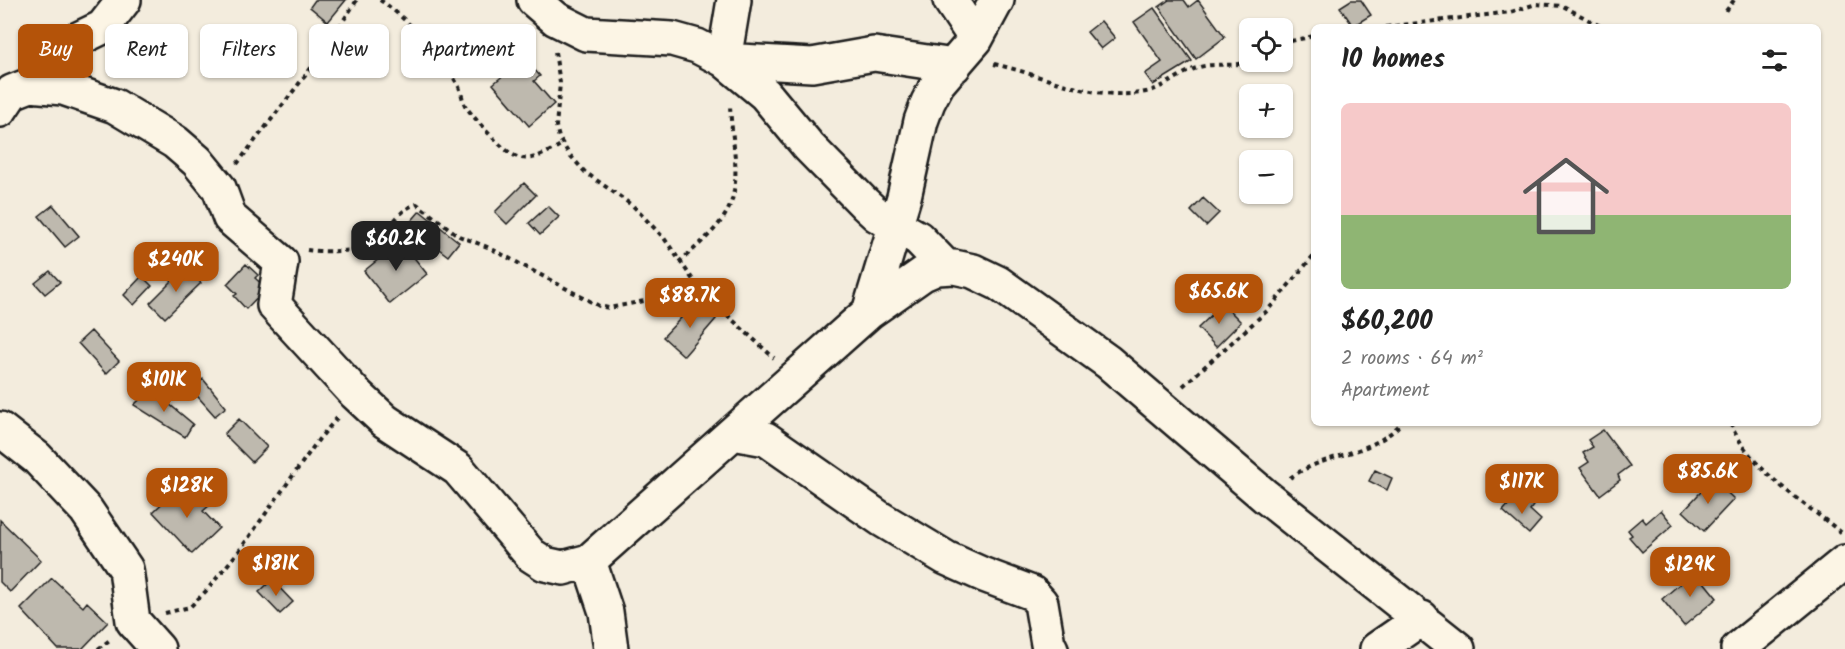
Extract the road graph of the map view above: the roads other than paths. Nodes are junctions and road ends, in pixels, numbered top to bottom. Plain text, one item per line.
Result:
1 (124, 0) edge
2 (534, 0) edge
3 (734, 0) edge
4 (950, 0) edge
5 (997, 0) edge
6 (976, 39) junction
7 (724, 60) junction
8 (954, 66) junction
9 (50, 86) junction
10 (1, 109) edge
11 (894, 225) junction
12 (946, 267) junction
13 (869, 312) junction
14 (0, 429) edge
15 (733, 433) junction
16 (589, 561) junction
17 (1845, 562) edge
18 (1422, 618) junction
19 (158, 649) edge
20 (611, 649) edge
21 (1052, 649) edge
22 (1377, 649) edge
23 (1458, 649) edge
24 (1738, 649) edge

1 - 9 street
2 - 7 street
3 - 7 street
4 - 6 street
5 - 6 street
6 - 8 street
7 - 8 street
7 - 11 street
8 - 11 street
9 - 10 street
9 - 16 street
11 - 12 street
11 - 13 street
12 - 13 street
12 - 18 street
13 - 15 street
14 - 19 street
15 - 16 street
15 - 21 street
16 - 20 street
17 - 24 street
18 - 22 street
18 - 23 street

